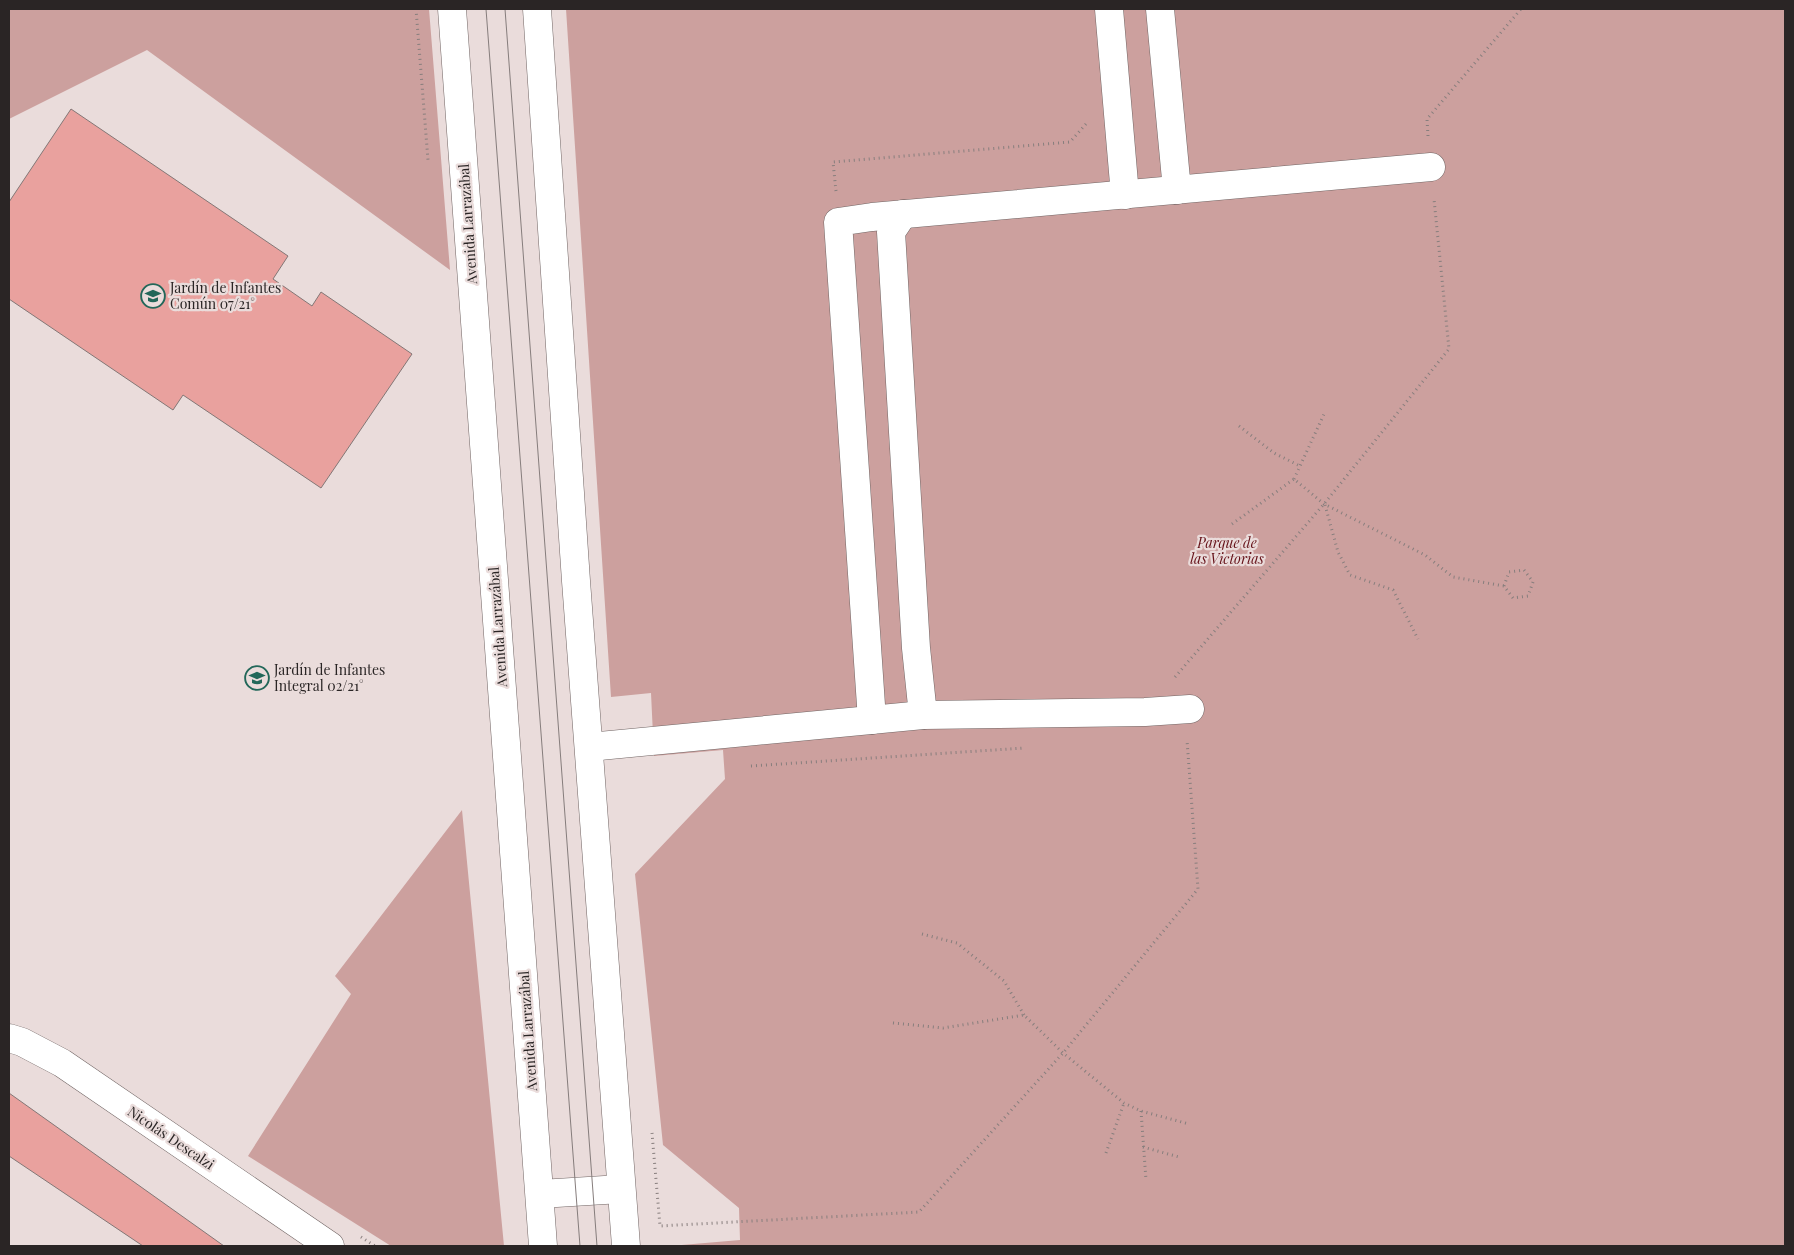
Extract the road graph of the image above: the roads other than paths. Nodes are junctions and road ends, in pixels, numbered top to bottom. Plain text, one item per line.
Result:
1 (452, 9) edge
2 (537, 9) edge
3 (1108, 9) edge
4 (1160, 9) edge
5 (1431, 167) road end
6 (1177, 190) junction
7 (1124, 195) junction
8 (903, 214) junction
9 (1190, 709) road end
10 (923, 715) junction
11 (872, 720) junction
12 (589, 747) junction
13 (9, 1038) edge
14 (621, 1189) junction
15 (540, 1194) junction
16 (330, 1246) edge
17 (543, 1246) edge
18 (626, 1246) edge

1 - 15 main road, Avenida Larrazábal
2 - 12 main road
3 - 7 main road
4 - 6 main road
5 - 6 main road
6 - 7 main road
7 - 8 main road
8 - 10 main road
8 - 11 main road
9 - 10 main road
10 - 11 main road
11 - 12 main road
12 - 14 main road
13 - 16 main road, Nicolás Descalzi
14 - 15 main road
14 - 18 main road
15 - 17 main road, Avenida Larrazábal

